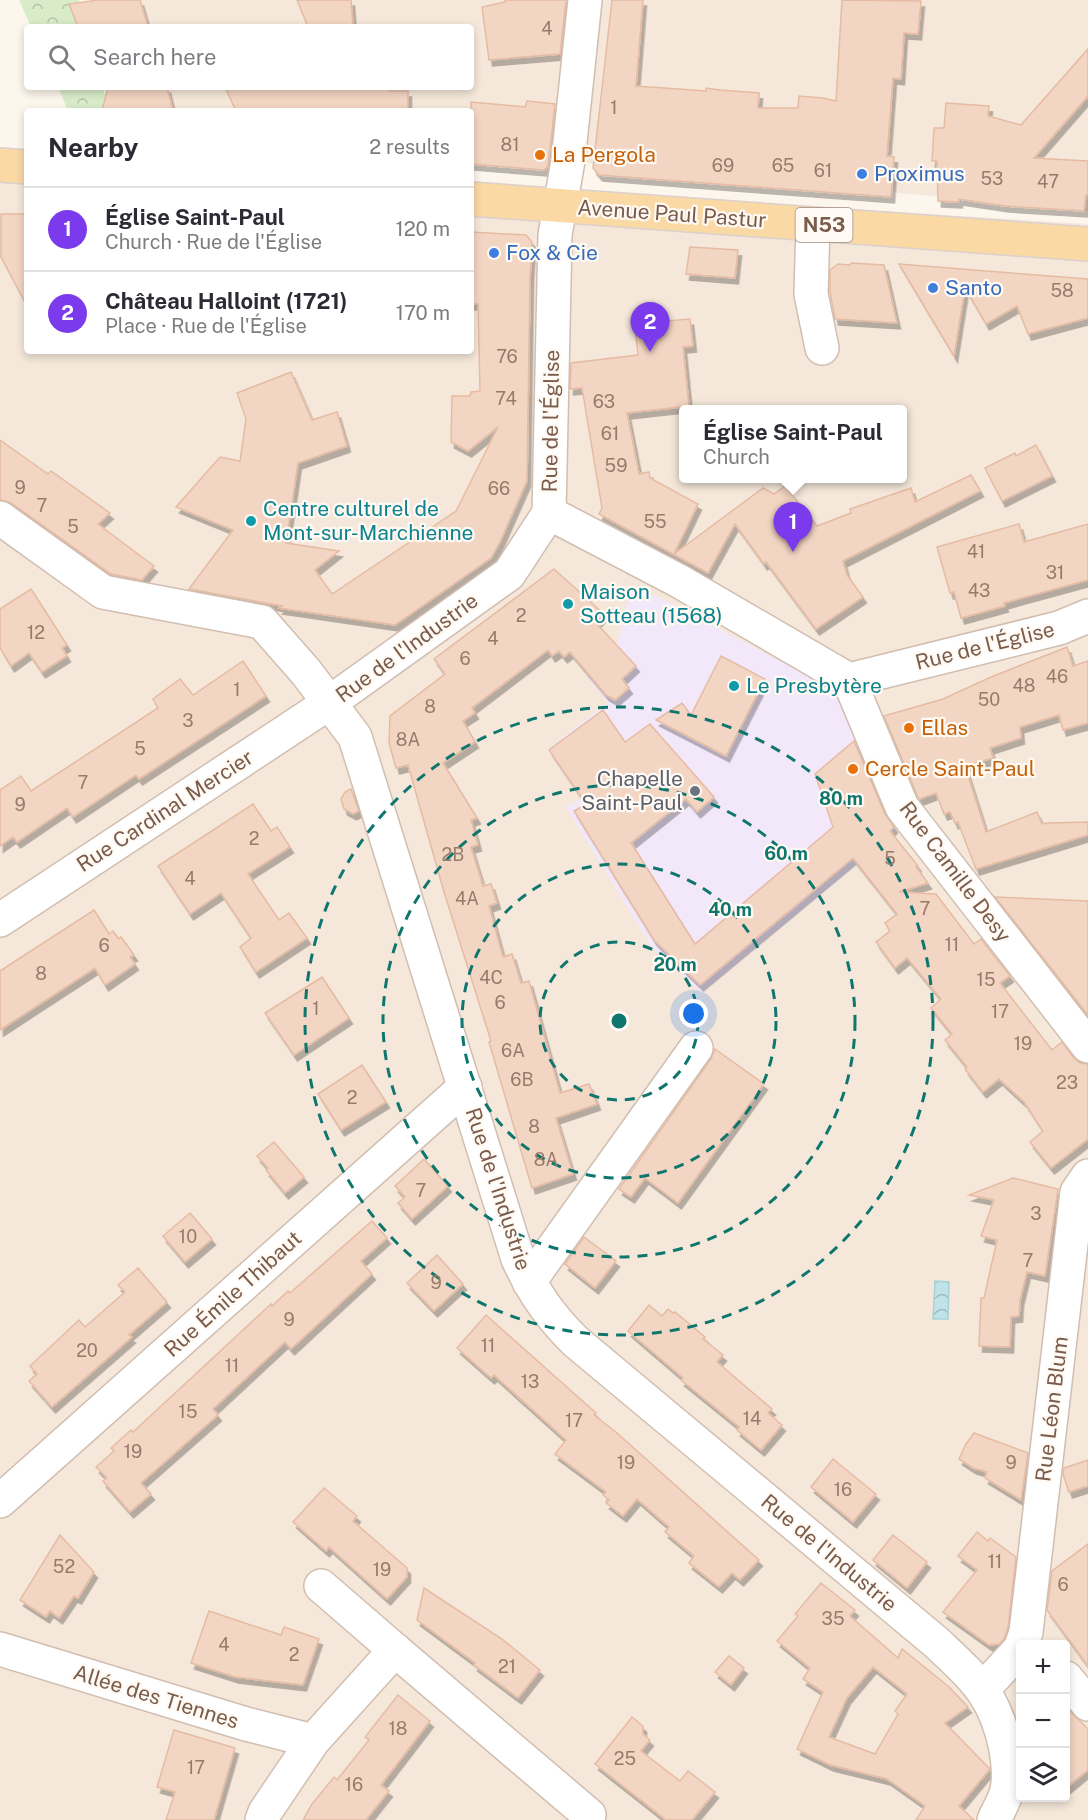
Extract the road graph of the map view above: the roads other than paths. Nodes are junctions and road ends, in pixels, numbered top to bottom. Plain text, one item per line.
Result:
1 (585, 0) edge
2 (0, 165) edge
3 (24, 167) edge
4 (474, 199) edge
5 (561, 206) junction
6 (813, 224) junction
7 (1088, 244) edge
8 (822, 348) dead end
9 (549, 513) junction
10 (0, 518) edge
11 (1088, 616) edge
12 (849, 680) junction
13 (329, 703) junction
14 (0, 920) edge
15 (1088, 1046) edge
16 (696, 1048) dead end
17 (465, 1087) junction
18 (1088, 1176) edge
19 (529, 1282) junction
20 (0, 1501) edge
21 (321, 1586) dead end
22 (1027, 1640) edge
23 (0, 1649) edge
24 (395, 1650) junction
25 (1016, 1654) edge
26 (1070, 1684) edge
27 (983, 1689) junction
28 (1088, 1704) edge
29 (313, 1741) junction
30 (262, 1820) edge
31 (586, 1820) edge
32 (994, 1820) edge

1 - 5 street, Rue de l'Église
2 - 3 main road
4 - 5 main road, Avenue Paul Pastur / N53
5 - 6 main road, Avenue Paul Pastur / N53
5 - 9 street, Rue de l'Église
6 - 7 main road, Avenue Paul Pastur / N53
6 - 8 street
9 - 12 street, Rue de l'Église
9 - 13 street, Rue de l'Industrie
10 - 13 street
11 - 12 street, Rue de l'Église
12 - 15 street, Rue Camille Desy
13 - 14 street, Rue Cardinal Mercier
13 - 17 street, Rue de l'Industrie
16 - 19 street
17 - 19 street, Rue de l'Industrie
17 - 20 street, Rue Émile Thibaut
18 - 22 street, Rue Léon Blum
19 - 27 street, Rue de l'Industrie
21 - 24 street
23 - 29 street, Allée des Tiennes
24 - 29 street
24 - 31 street
25 - 27 street, Rue Léon Blum
26 - 28 street
27 - 32 street, Rue de l'Industrie
29 - 30 street

